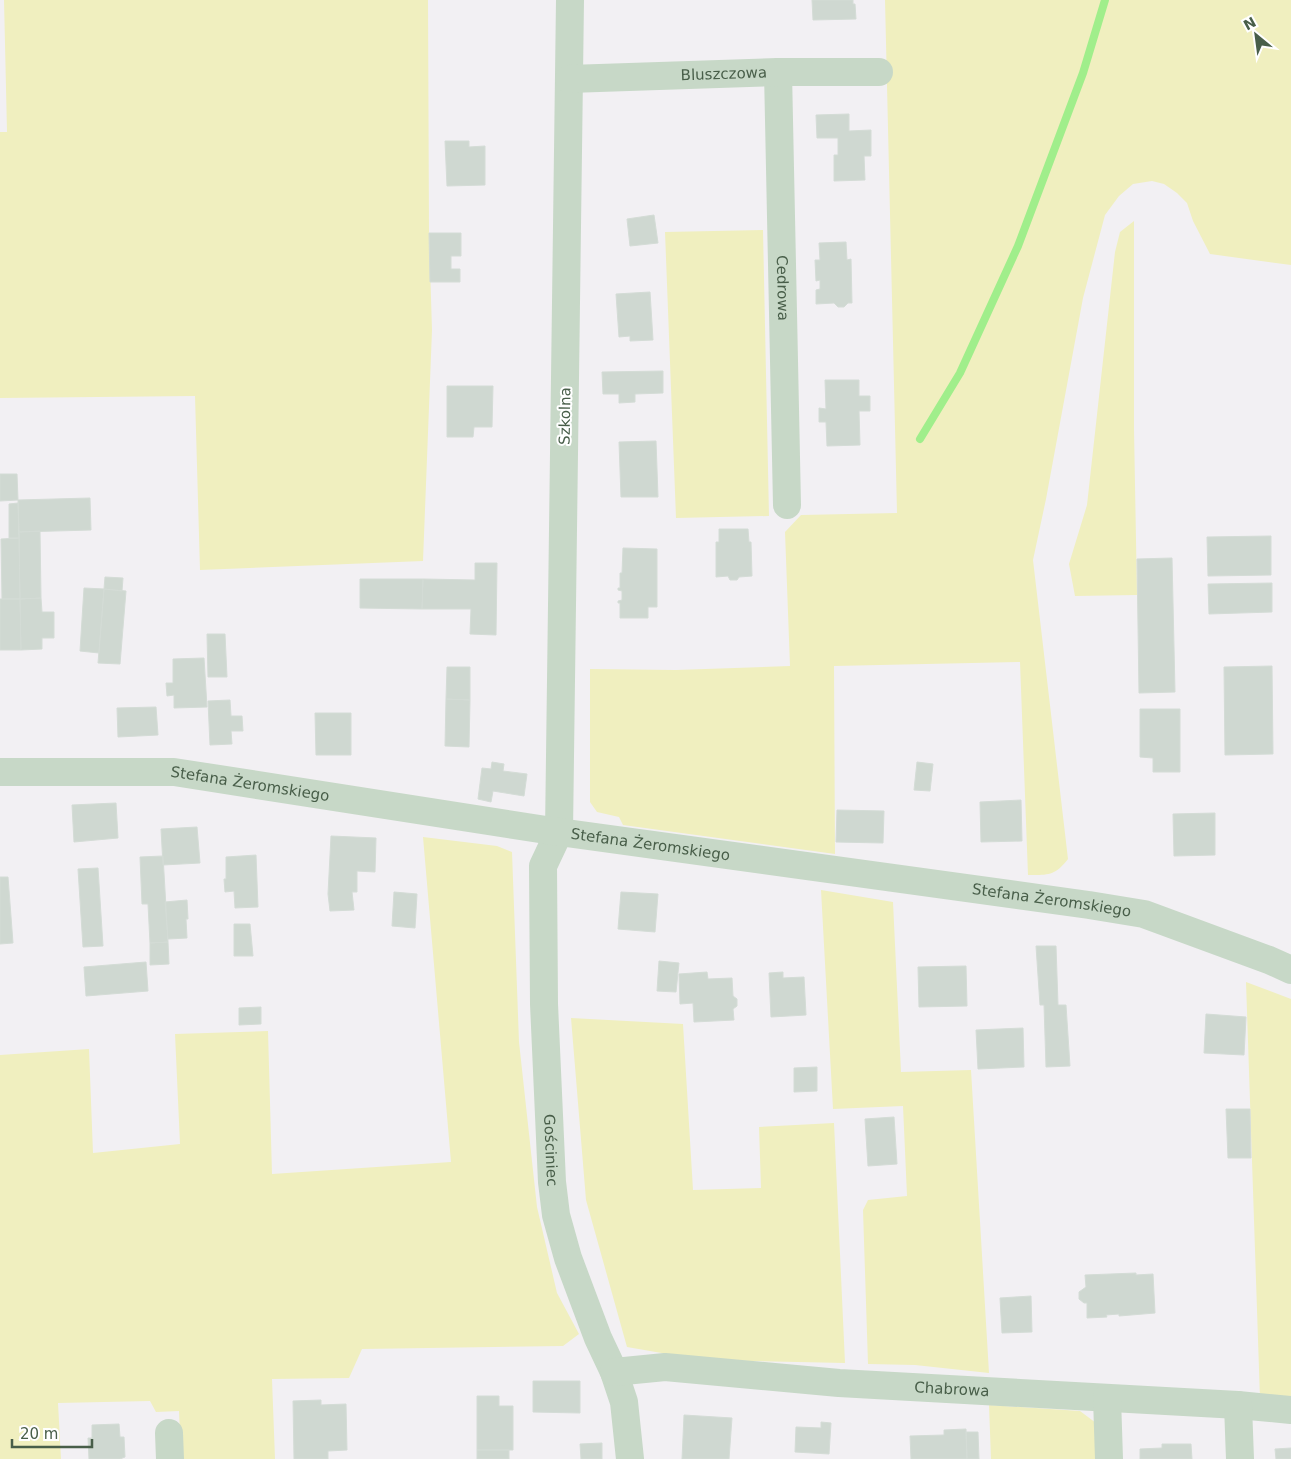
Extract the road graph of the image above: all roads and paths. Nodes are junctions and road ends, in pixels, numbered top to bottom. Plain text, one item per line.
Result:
1 (570, 0) edge
2 (778, 72) junction
3 (879, 72) dead end
4 (570, 79) junction
5 (787, 505) dead end
6 (0, 772) edge
7 (559, 832) junction
8 (1291, 970) edge
9 (614, 1372) junction
10 (1107, 1398) junction
11 (1238, 1405) junction
12 (1291, 1410) edge
13 (630, 1459) edge
14 (1109, 1459) edge
15 (1240, 1459) edge

1 - 4 street, Szkolna
2 - 3 street, Bluszczowa
2 - 4 street, Bluszczowa
2 - 5 street, Cedrowa
4 - 7 street, Szkolna
6 - 7 street, Stefana Żeromskiego
7 - 8 street, Stefana Żeromskiego
7 - 9 street, Gościniec
9 - 10 street, Chabrowa
9 - 13 street, Gościniec
10 - 11 street, Chabrowa
10 - 14 street
11 - 12 street, Chabrowa
11 - 15 street

